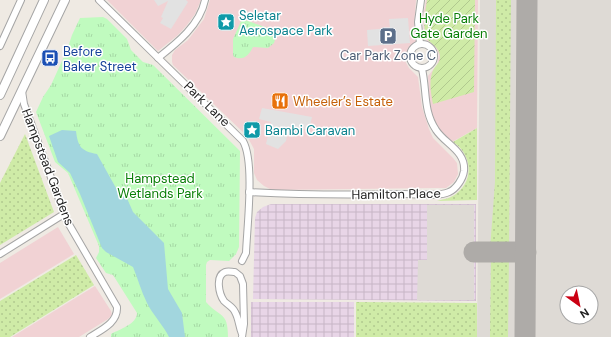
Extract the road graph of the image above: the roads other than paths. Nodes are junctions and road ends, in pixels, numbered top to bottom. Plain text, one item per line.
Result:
1 (21, 0) edge
2 (44, 0) edge
3 (65, 0) edge
4 (100, 0) edge
5 (205, 0) edge
6 (421, 0) edge
7 (2, 36) edge
8 (420, 44) junction
9 (0, 46) edge
10 (158, 58) junction
11 (422, 69) junction
12 (22, 91) junction
13 (0, 95) edge
14 (0, 136) edge
15 (249, 192) junction
16 (64, 214) junction
17 (0, 254) edge
18 (242, 261) dead end
19 (242, 335) edge
20 (90, 337) edge

1 - 7 street
2 - 13 street
3 - 12 street
4 - 10 street, Park Lane
5 - 10 street
6 - 8 street
7 - 9 street
8 - 11 street
8 - 11 street
10 - 15 street, Park Lane
11 - 15 street, Hamilton Place
12 - 14 street
12 - 16 street, Hampstead Gardens
15 - 18 street, Park Lane
16 - 17 street
16 - 20 street, Hampstead Gardens
19 - 19 street

